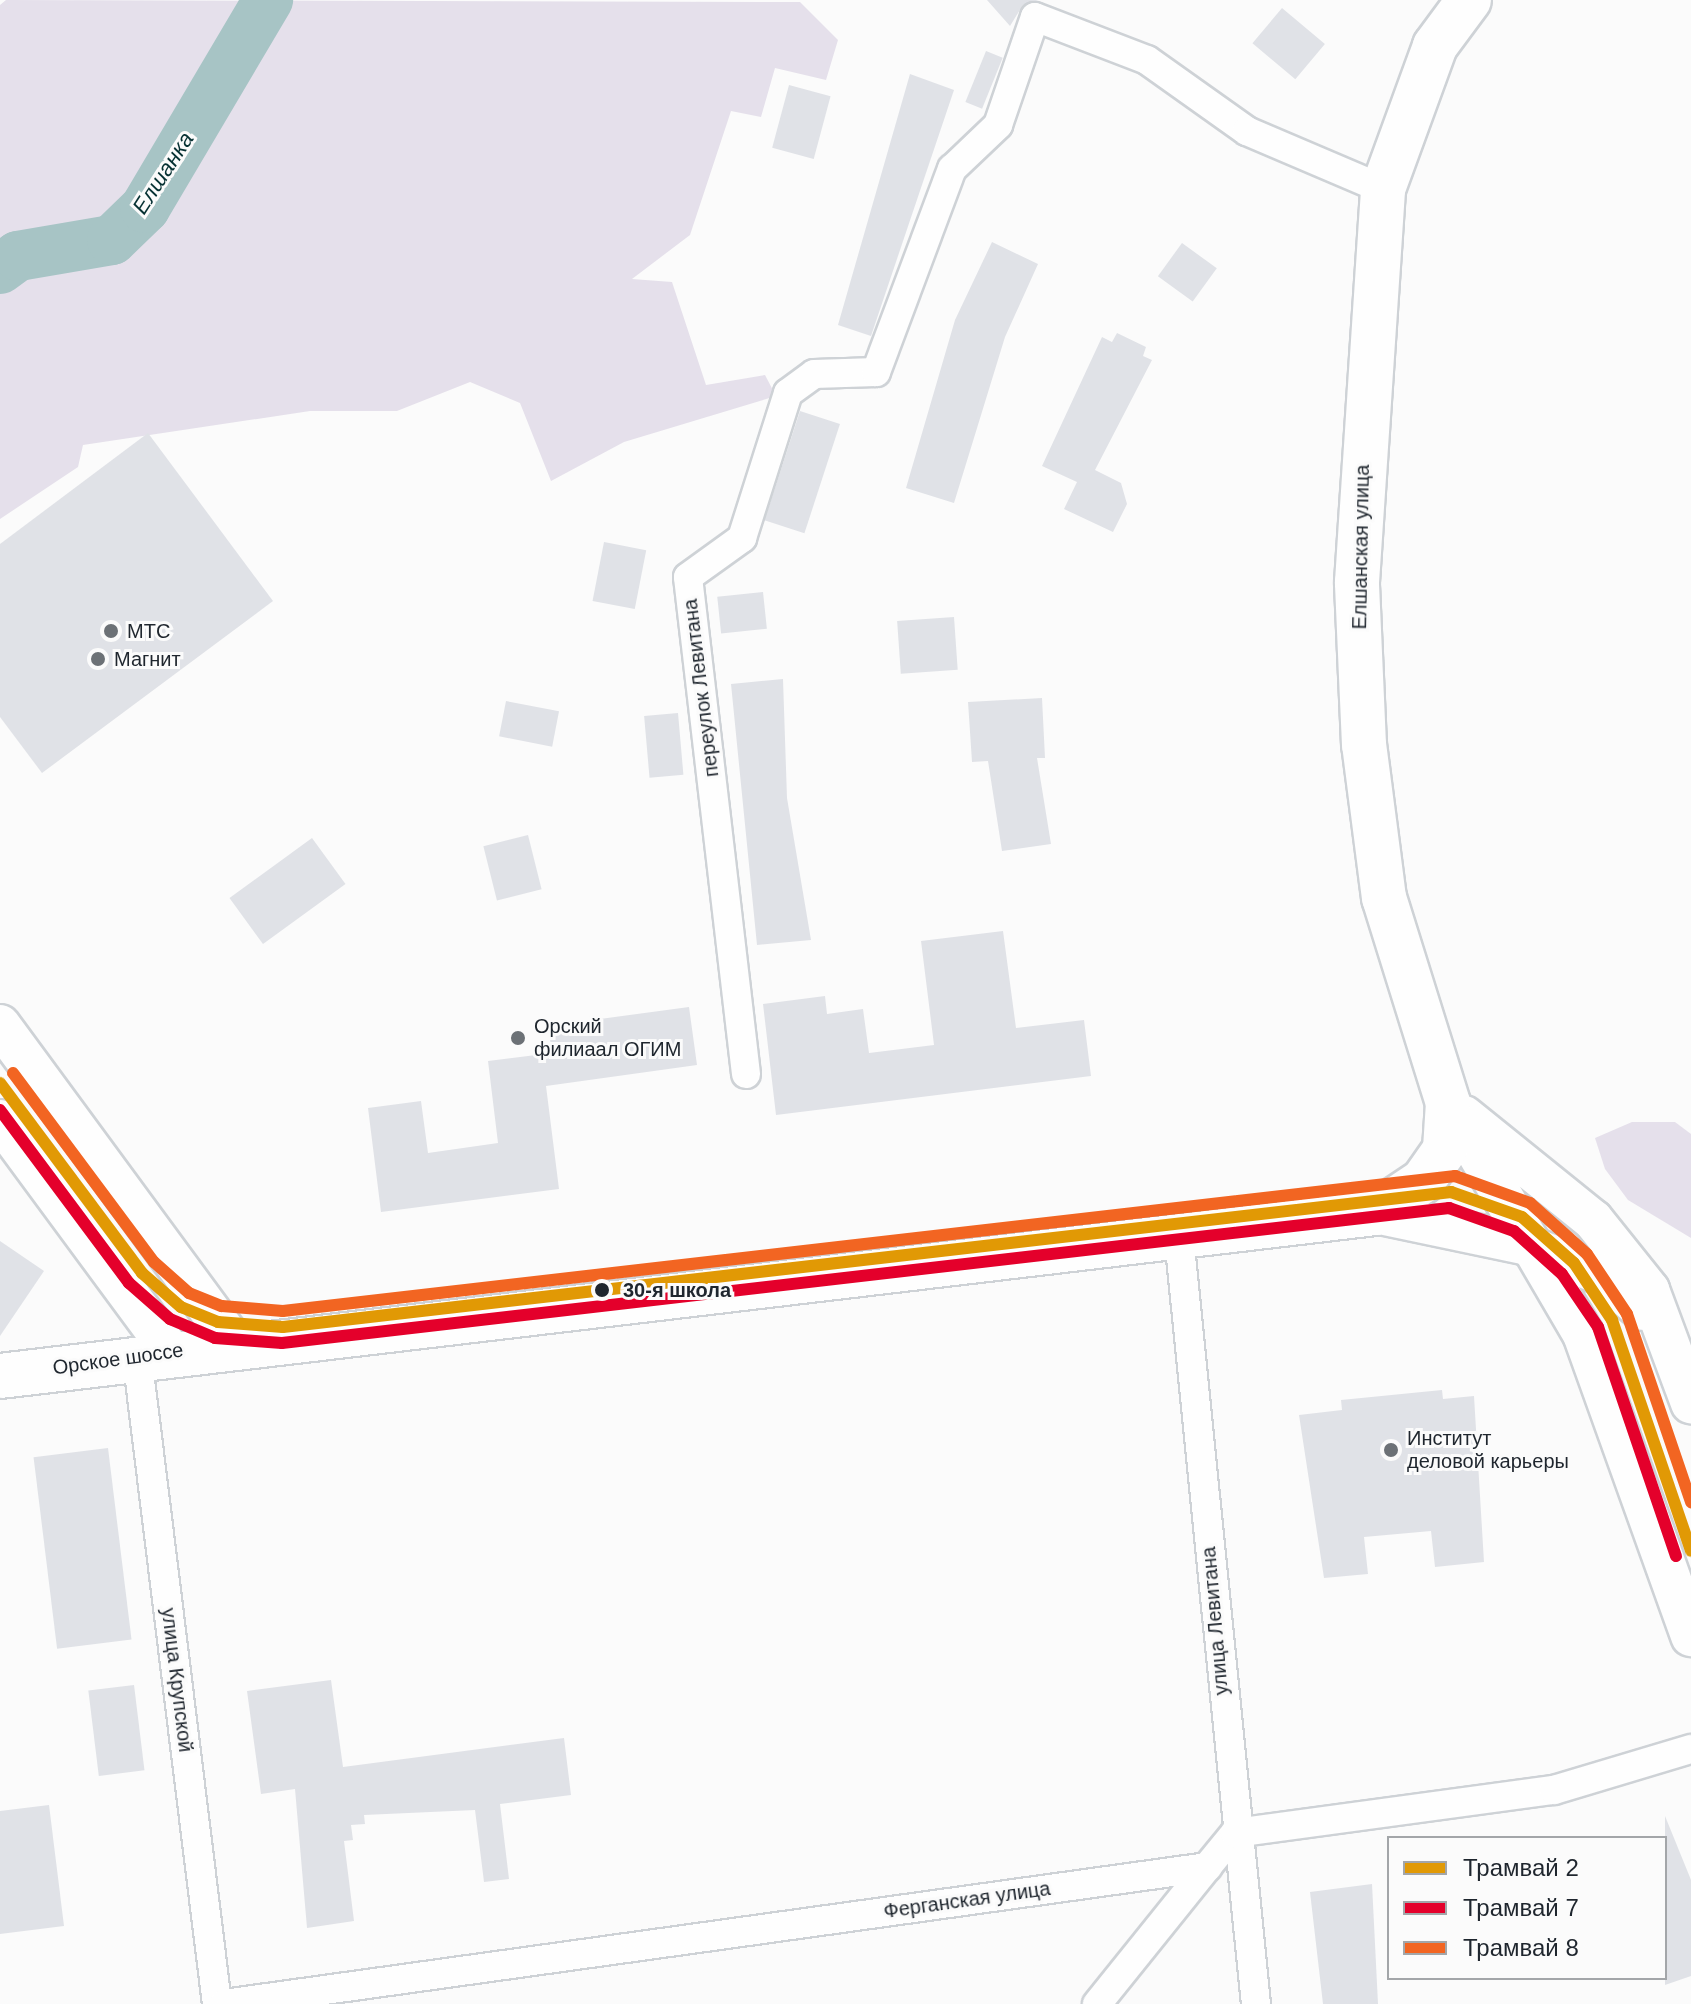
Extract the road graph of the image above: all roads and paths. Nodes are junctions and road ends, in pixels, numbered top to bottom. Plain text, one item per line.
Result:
1 (1469, 0) edge
2 (1383, 189) junction
3 (0, 1025) edge
4 (746, 1074) dead end
5 (1448, 1103) junction
6 (0, 1120) edge
7 (1375, 1213) junction
8 (1179, 1237) junction
9 (1524, 1244) junction
10 (1670, 1344) junction
11 (235, 1345) junction
12 (153, 1354) junction
13 (0, 1376) edge
14 (1691, 1403) edge
15 (1691, 1636) edge
16 (1691, 1749) edge
17 (1235, 1833) junction
18 (1207, 1867) junction
19 (217, 2004) edge
20 (224, 2004) edge
21 (1097, 2004) edge
22 (1256, 2004) edge

1 - 2 main road, Елшанская улица
2 - 4 street, переулок Левитана
2 - 5 main road, Елшанская улица
3 - 11 main road
5 - 7 main road
5 - 9 main road
5 - 10 main road
6 - 12 main road
7 - 8 main road, Орское шоссе
7 - 9 main road, Орское шоссе
8 - 11 main road, Орское шоссе
8 - 17 street, улица Левитана
9 - 10 main road, Орское шоссе
9 - 15 main road
10 - 14 main road
11 - 12 main road, Орское шоссе
12 - 13 main road, Орское шоссе
12 - 19 street, улица Крупской
16 - 17 street
17 - 18 street
17 - 22 street, улица Левитана
18 - 20 street, Ферганская улица
18 - 21 street

